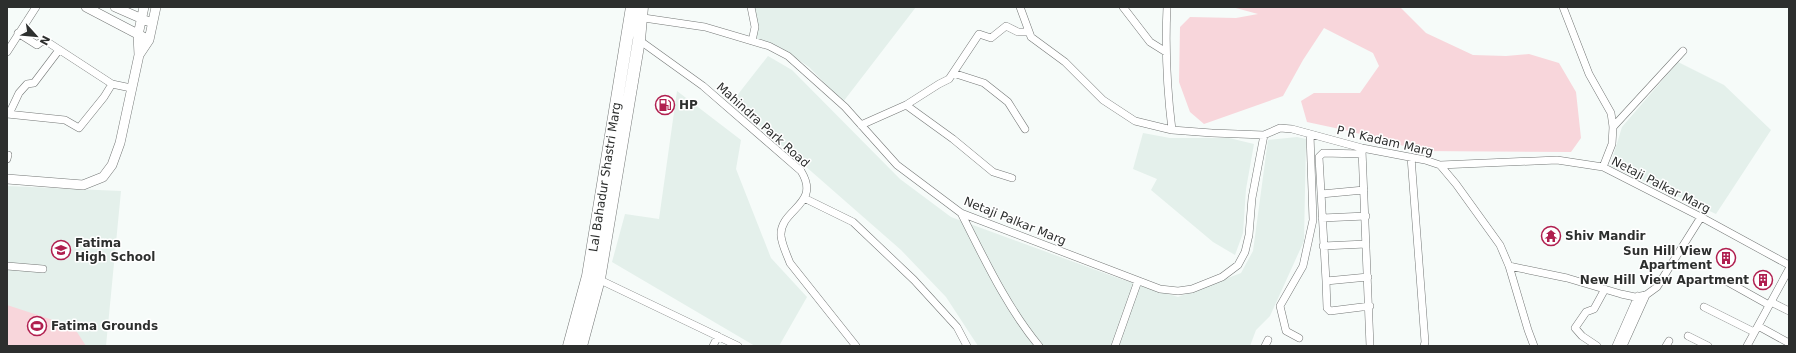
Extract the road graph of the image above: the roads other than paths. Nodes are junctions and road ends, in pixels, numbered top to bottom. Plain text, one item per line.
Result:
1 (36, 7) edge
2 (86, 7) edge
3 (144, 7) edge
4 (156, 7) edge
5 (751, 7) edge
6 (1020, 7) edge
7 (1123, 7) edge
8 (1167, 7) edge
9 (1563, 7) edge
10 (118, 8) edge
11 (637, 12) edge
12 (141, 20) junction
13 (114, 22) junction
14 (153, 24) junction
15 (1028, 32) junction
16 (18, 33) junction
17 (138, 35) junction
18 (149, 40) junction
19 (639, 40) junction
20 (752, 41) junction
21 (59, 50) junction
22 (1683, 51) dead end
23 (7, 52) edge
24 (1166, 52) junction
25 (139, 55) junction
26 (953, 73) junction
27 (112, 84) junction
28 (131, 88) junction
29 (906, 105) junction
30 (8, 114) edge
31 (861, 125) junction
32 (1613, 127) junction
33 (1025, 129) dead end
34 (1172, 130) junction
35 (1310, 134) junction
36 (1264, 135) junction
37 (615, 149) junction
38 (1362, 151) junction
39 (1411, 157) junction
40 (1440, 165) junction
41 (1604, 167) junction
42 (1012, 178) dead end
43 (7, 179) edge
44 (1364, 190) junction
45 (1321, 194) junction
46 (804, 198) junction
47 (961, 213) junction
48 (1366, 216) junction
49 (1701, 217) junction
50 (1322, 218) junction
51 (1366, 244) junction
52 (1323, 246) junction
53 (1789, 265) edge
54 (7, 266) edge
55 (1509, 266) junction
56 (43, 269) dead end
57 (1789, 269) edge
58 (1368, 277) junction
59 (594, 278) junction
60 (1138, 281) junction
61 (1326, 281) junction
62 (1726, 281) dead end
63 (1605, 289) junction
64 (1646, 295) junction
65 (1638, 296) junction
66 (1770, 303) junction
67 (1370, 306) junction
68 (1704, 307) dead end
69 (1789, 311) edge
70 (1756, 329) junction
71 (718, 336) junction
72 (1688, 336) dead end
73 (1299, 338) dead end
74 (576, 342) edge
75 (1789, 343) edge
76 (713, 346) edge
77 (738, 346) edge
78 (856, 346) edge
79 (968, 346) edge
80 (1039, 346) edge
81 (1115, 346) edge
82 (1370, 346) edge
83 (1424, 346) edge
84 (1534, 346) edge
85 (1597, 346) edge
86 (1616, 346) edge
87 (1623, 346) edge
88 (1708, 346) edge
89 (1747, 346) edge

1 - 16 street
2 - 13 street
3 - 12 street
4 - 14 street
5 - 20 street
6 - 15 street
7 - 24 street
8 - 24 street
9 - 32 street
10 - 12 street
10 - 13 street
11 - 19 main road, Lal Bahadur Shastri Marg
11 - 20 street, Netaji Palkar Marg
11 - 37 main road, Lal Bahadur Shastri Marg
12 - 14 street
12 - 17 street
13 - 17 street
14 - 18 street
15 - 26 street
15 - 34 street
16 - 21 street
16 - 23 street
17 - 18 street
17 - 25 street
18 - 25 street
19 - 37 main road, Lal Bahadur Shastri Marg
19 - 46 street, Mahindra Park Road
20 - 31 street, Netaji Palkar Marg
21 - 27 street
21 - 30 street
22 - 32 street
24 - 34 street
25 - 28 street
26 - 29 street
26 - 33 street
27 - 28 street
27 - 30 street
28 - 43 street
29 - 31 street
29 - 42 street
31 - 47 street, Netaji Palkar Marg
32 - 41 street
34 - 36 street
35 - 36 street, P R Kadam Marg
35 - 38 street, P R Kadam Marg
35 - 73 street
36 - 60 street, Netaji Palkar Marg
37 - 59 main road, Lal Bahadur Shastri Marg
38 - 39 street, P R Kadam Marg
38 - 44 street
38 - 45 street
39 - 40 street, P R Kadam Marg
39 - 83 street
40 - 41 street, Netaji Palkar Marg
40 - 55 street, P R Kadam Marg
41 - 49 street, Netaji Palkar Marg
44 - 45 street
44 - 48 street
45 - 50 street
46 - 78 street
46 - 79 street
47 - 60 street, Netaji Palkar Marg
47 - 80 street
48 - 50 street
48 - 51 street
49 - 53 street, Netaji Palkar Marg
49 - 64 street
50 - 52 street
51 - 52 street
51 - 58 street
52 - 61 street
54 - 56 street
55 - 63 street
55 - 84 street, P R Kadam Marg
57 - 66 street
58 - 61 street
58 - 67 street
59 - 71 street
59 - 74 main road, Lal Bahadur Shastri Marg
60 - 81 street
61 - 67 street
62 - 66 street
63 - 65 street
63 - 85 street
64 - 65 street
64 - 87 street
65 - 86 street
66 - 69 street
66 - 70 street
67 - 82 street
68 - 70 street
70 - 75 street
70 - 89 street
71 - 76 street
71 - 77 street
72 - 88 street

